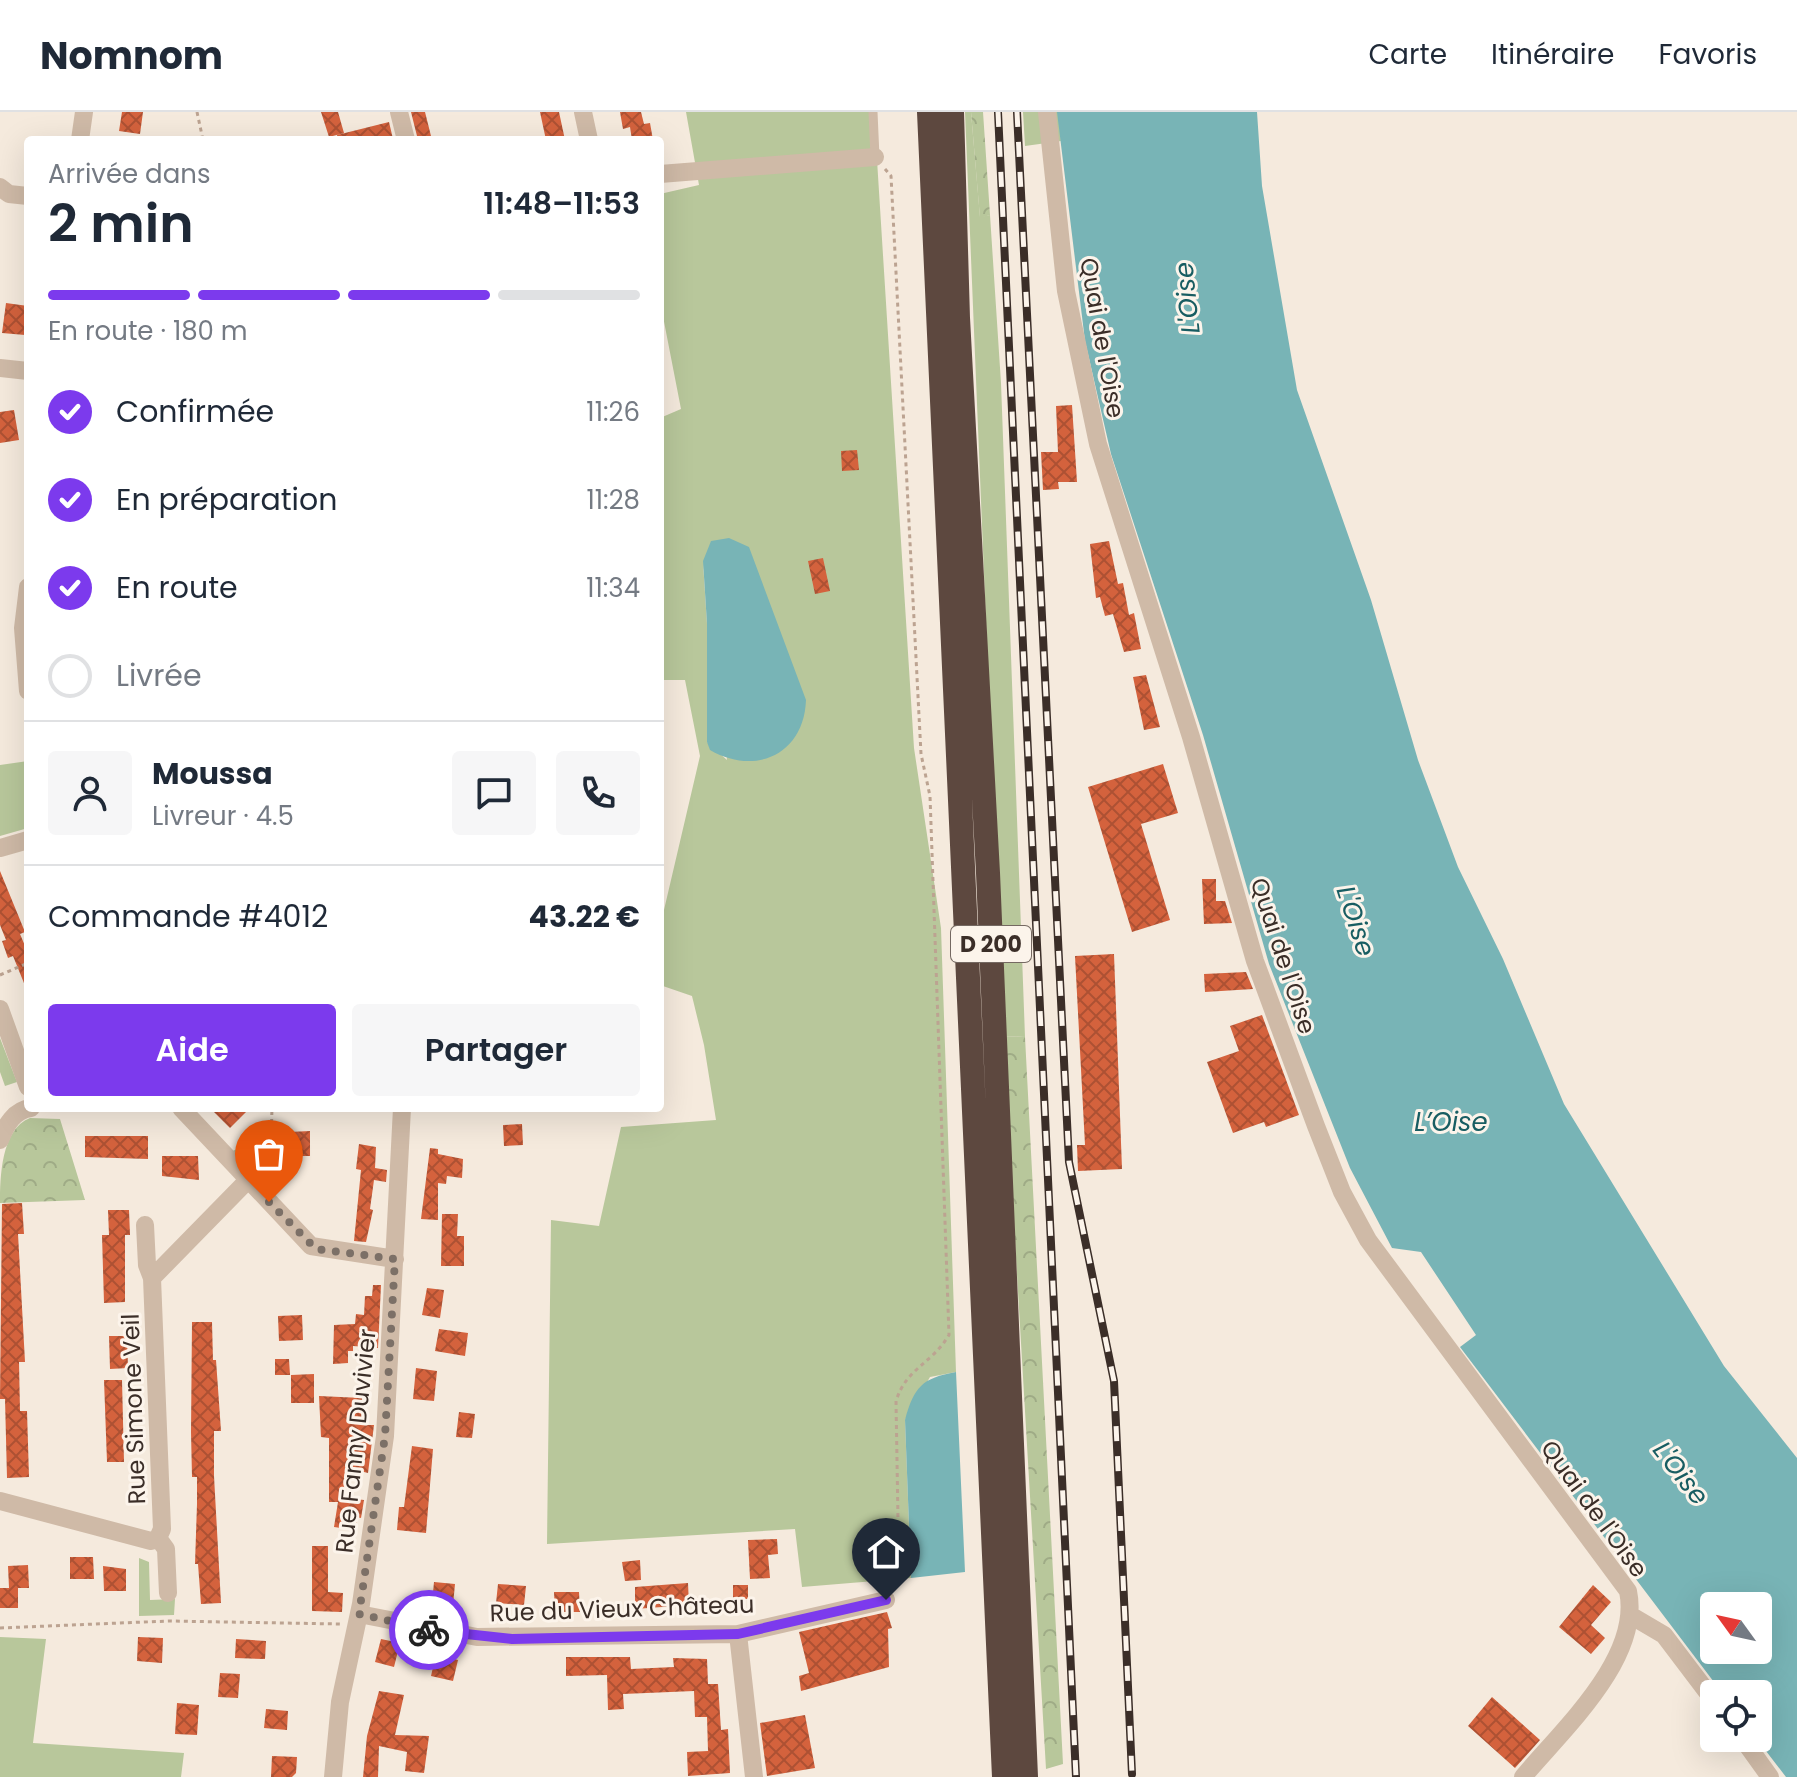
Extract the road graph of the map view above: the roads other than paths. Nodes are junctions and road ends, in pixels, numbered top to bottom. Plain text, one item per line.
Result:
1 (84, 112) edge
2 (399, 112) edge
3 (583, 112) edge
4 (873, 112) edge
5 (929, 112) edge
6 (952, 112) edge
7 (1047, 112) edge
8 (81, 136) edge
9 (405, 136) edge
10 (588, 136) edge
11 (875, 157) joint
12 (664, 174) edge
13 (0, 187) edge
14 (24, 196) edge
15 (0, 368) edge
16 (24, 371) edge
17 (24, 620) edge
18 (24, 641) edge
19 (24, 841) edge
20 (0, 848) edge
21 (0, 1009) edge
22 (24, 1076) edge
23 (24, 1109) edge
24 (185, 1112) edge
25 (402, 1112) edge
26 (2, 1123) edge
27 (248, 1180) junction
28 (145, 1225) dead end
29 (395, 1259) junction
30 (152, 1278) junction
31 (0, 1501) edge
32 (158, 1538) junction
33 (168, 1593) dead end
34 (886, 1600) road end
35 (1630, 1615) junction
36 (358, 1619) junction
37 (738, 1634) junction
38 (1700, 1683) edge
39 (1752, 1752) edge
40 (333, 1777) edge
41 (754, 1777) edge
42 (1004, 1777) edge
43 (1026, 1777) edge
44 (1523, 1777) edge
45 (1770, 1777) edge

1 - 8 street
2 - 9 street
3 - 10 street
4 - 11 lane
5 - 42 highway, D 200
6 - 43 highway, D 200
7 - 35 street, Quai de l'Oise
11 - 12 street
13 - 14 street
15 - 16 street
17 - 18 street
19 - 20 street
21 - 22 street
23 - 26 street
24 - 27 street
25 - 29 street, Rue Fanny Duvivier
27 - 29 street
27 - 30 street
28 - 30 street, Rue Simone Veil
29 - 36 street, Rue Fanny Duvivier
30 - 32 street, Rue Simone Veil
31 - 32 street, Rue Simone Veil
32 - 33 street, Rue Simone Veil
34 - 37 street, Rue du Vieux Château
35 - 38 street, Quai de l'Oise
35 - 44 street
36 - 37 street, Rue du Vieux Château
36 - 40 street, Rue Fanny Duvivier
37 - 41 street
39 - 45 street

